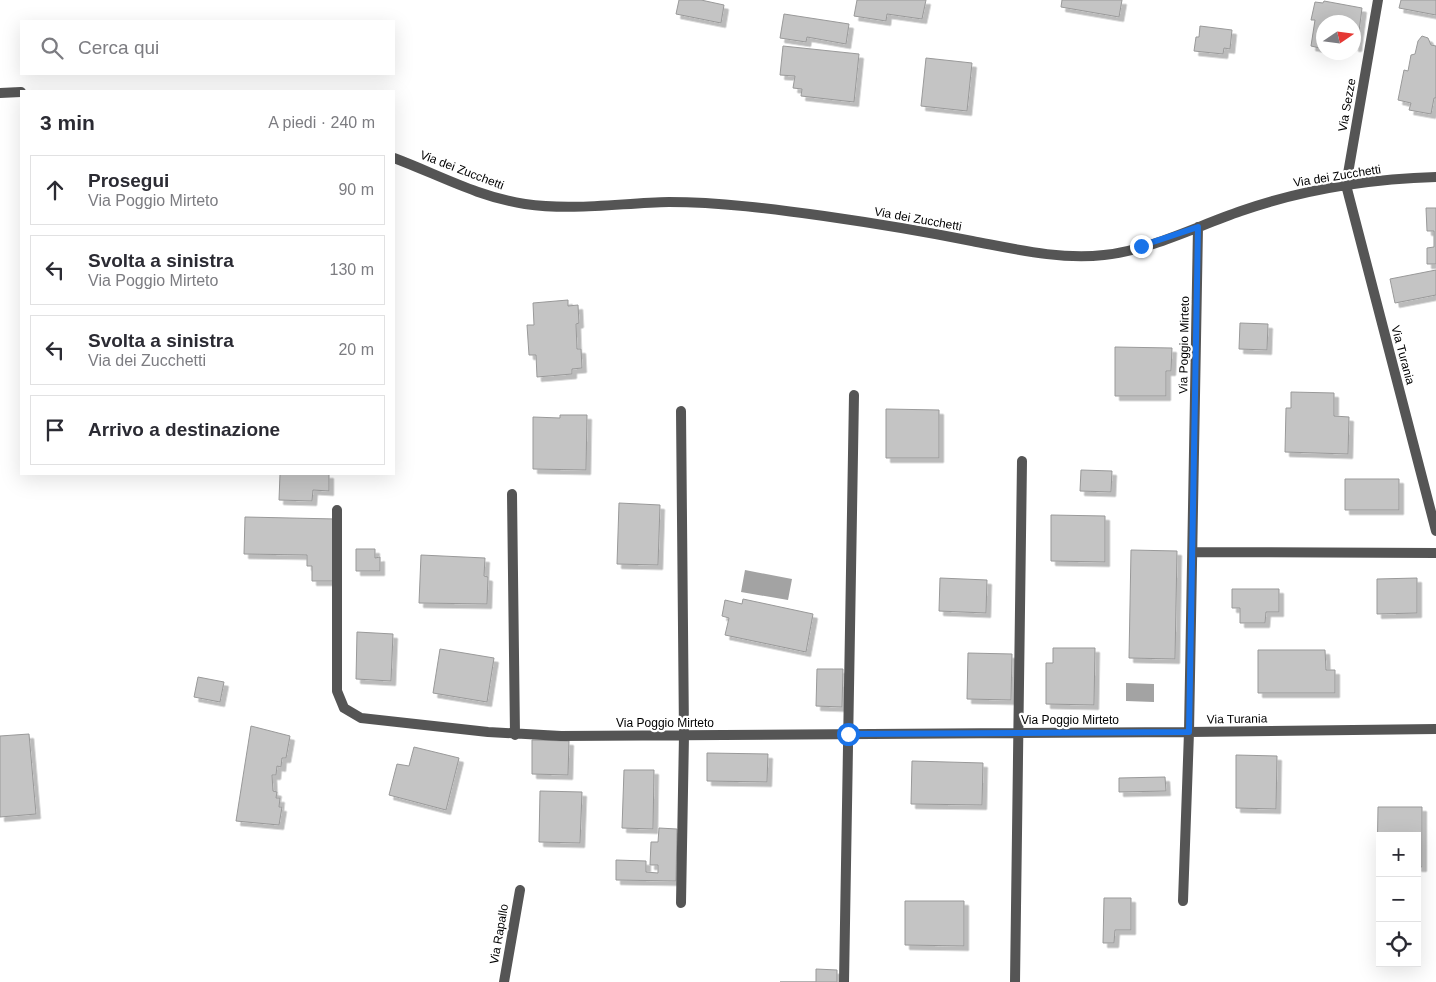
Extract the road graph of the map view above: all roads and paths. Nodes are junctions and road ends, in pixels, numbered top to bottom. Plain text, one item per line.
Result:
1 (1378, 0) edge
2 (20, 92) edge
3 (0, 93) edge
4 (395, 158) edge
5 (1436, 177) edge
6 (1346, 185) junction
7 (1198, 227) junction
8 (854, 394) dead end
9 (681, 411) dead end
10 (1022, 461) dead end
11 (512, 494) dead end
12 (337, 510) dead end
13 (1436, 531) edge
14 (1194, 552) junction
15 (1436, 553) edge
16 (1436, 729) edge
17 (1189, 732) junction
18 (1017, 733) junction
19 (848, 734) junction
20 (516, 735) junction
21 (684, 735) junction
22 (520, 890) dead end
23 (1183, 901) dead end
24 (681, 903) dead end
25 (504, 982) edge
26 (844, 982) edge
27 (1015, 982) edge

1 - 6 street, Via Sezze
2 - 3 street
4 - 7 street, Via dei Zucchetti
5 - 6 street, Via dei Zucchetti
6 - 7 street, Via dei Zucchetti
6 - 13 street, Via Turania
7 - 14 street, Via Poggio Mirteto
8 - 19 street
9 - 21 street
10 - 18 street
11 - 20 street
12 - 20 street, Via Poggio Mirteto
14 - 15 street
14 - 17 street, Via Poggio Mirteto
16 - 17 street, Via Turania
17 - 18 street, Via Poggio Mirteto
17 - 23 street, Via Poggio Mirteto
18 - 19 street, Via Poggio Mirteto
18 - 27 street
19 - 21 street, Via Poggio Mirteto
19 - 26 street
20 - 21 street, Via Poggio Mirteto
21 - 24 street
22 - 25 street, Via Rapallo

